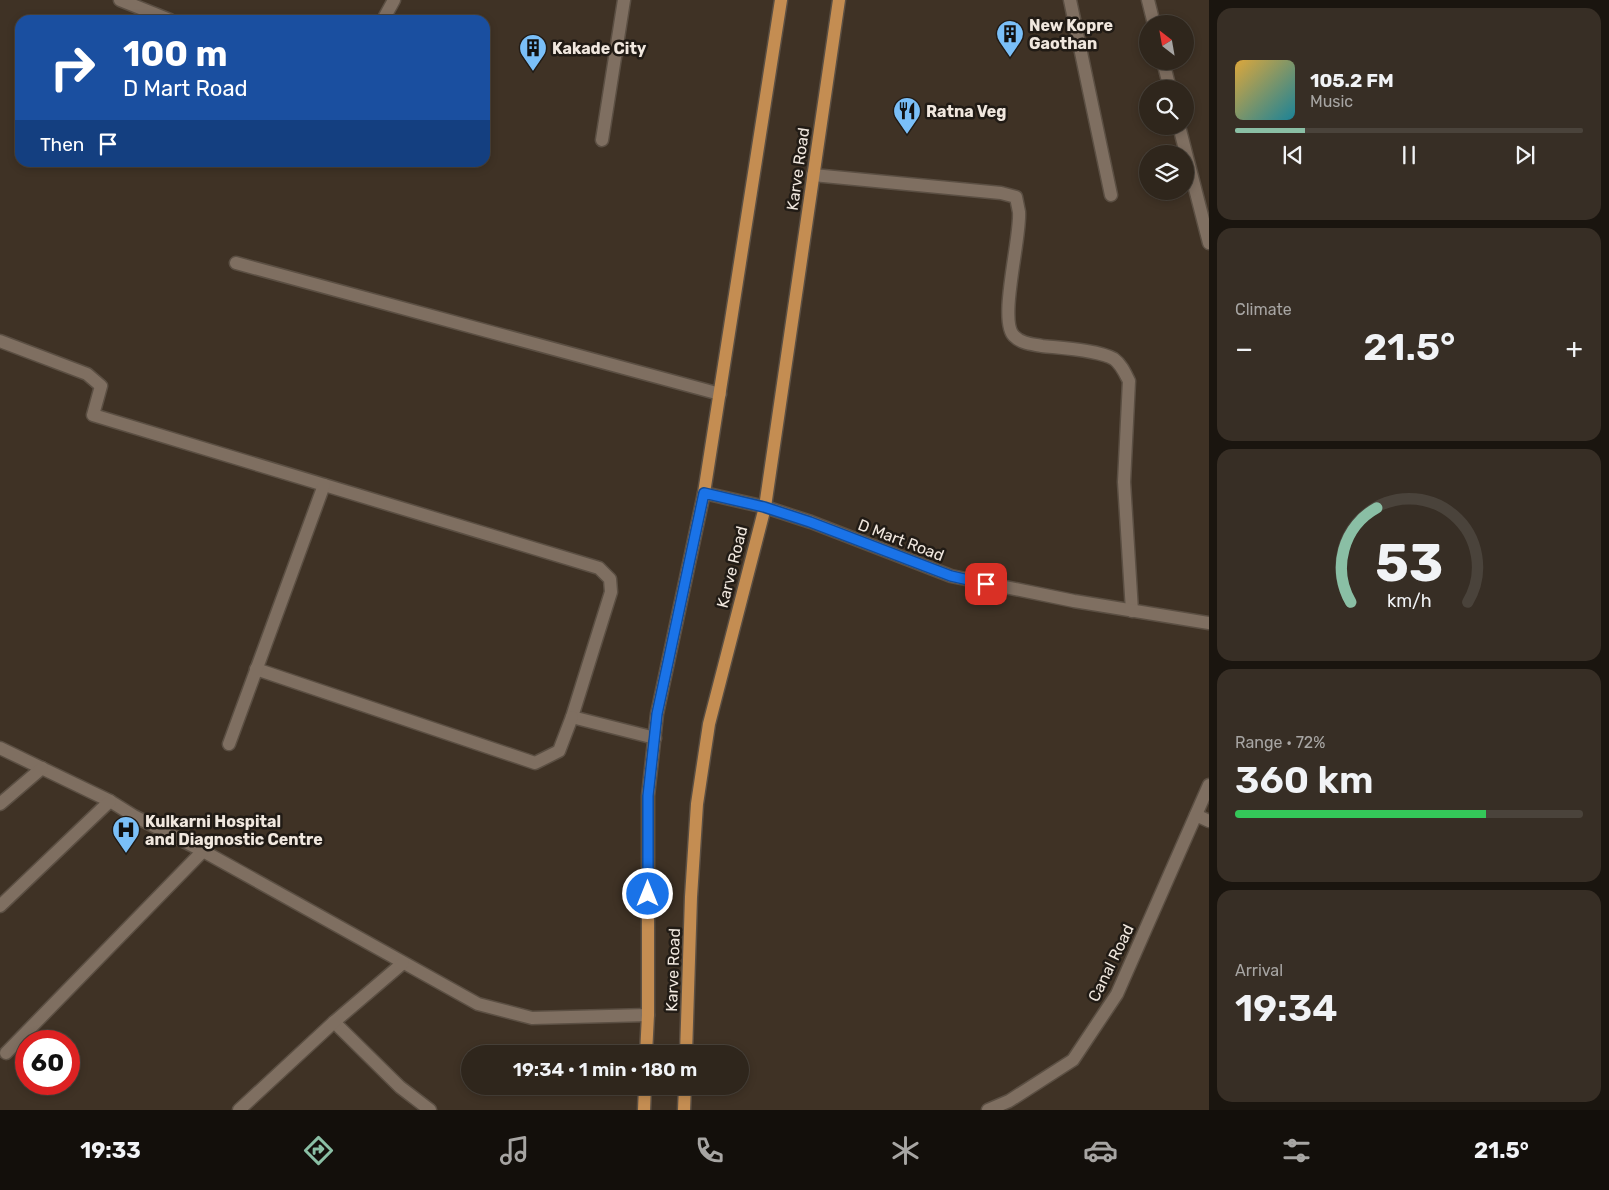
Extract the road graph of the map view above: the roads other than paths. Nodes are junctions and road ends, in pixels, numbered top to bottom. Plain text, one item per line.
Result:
1 (120, 0) edge
2 (394, 0) edge
3 (624, 0) edge
4 (781, 0) edge
5 (839, 0) edge
6 (1070, 0) edge
7 (1148, 0) edge
8 (158, 15) edge
9 (386, 15) edge
10 (1152, 15) edge
11 (1182, 135) edge
12 (602, 140) dead end
13 (813, 175) junction
14 (1111, 195) dead end
15 (1203, 196) edge
16 (1209, 243) edge
17 (236, 263) dead end
18 (0, 341) edge
19 (720, 394) junction
20 (324, 485) junction
21 (704, 493) junction
22 (764, 507) junction
23 (1132, 611) junction
24 (1209, 622) edge
25 (256, 670) junction
26 (572, 717) junction
27 (654, 738) junction
28 (229, 744) dead end
29 (0, 748) edge
30 (42, 768) junction
31 (1209, 785) edge
32 (110, 801) junction
33 (0, 804) edge
34 (1196, 816) junction
35 (1209, 821) edge
36 (203, 851) junction
37 (0, 906) edge
38 (403, 963) junction
39 (648, 1015) junction
40 (334, 1022) junction
41 (646, 1045) edge
42 (686, 1045) edge
43 (6, 1053) dead end
44 (645, 1095) edge
45 (685, 1095) edge
46 (239, 1110) edge
47 (430, 1110) edge
48 (644, 1110) edge
49 (684, 1110) edge
50 (988, 1110) edge

1 - 8 street
2 - 9 street
3 - 12 street
4 - 19 main road, Karve Road
5 - 13 main road, Karve Road
6 - 14 street
7 - 10 street
11 - 15 street
13 - 22 main road, Karve Road
13 - 23 street
15 - 16 street
17 - 19 street
18 - 20 street
19 - 21 main road, Karve Road
20 - 25 street
20 - 26 street
21 - 22 street, D Mart Road
21 - 27 main road, Karve Road
22 - 23 street, D Mart Road
22 - 42 main road, Karve Road
23 - 24 street, D Mart Road
25 - 26 street
25 - 28 street
26 - 27 street
27 - 39 main road, Karve Road
29 - 30 street
30 - 32 street
30 - 33 street
31 - 34 street, Canal Road
32 - 36 street
32 - 37 street
34 - 35 street
34 - 50 street, Canal Road
36 - 38 street
36 - 43 street
38 - 39 street
38 - 40 street
39 - 41 main road, Karve Road
40 - 46 street
40 - 47 street
44 - 48 main road
45 - 49 main road

